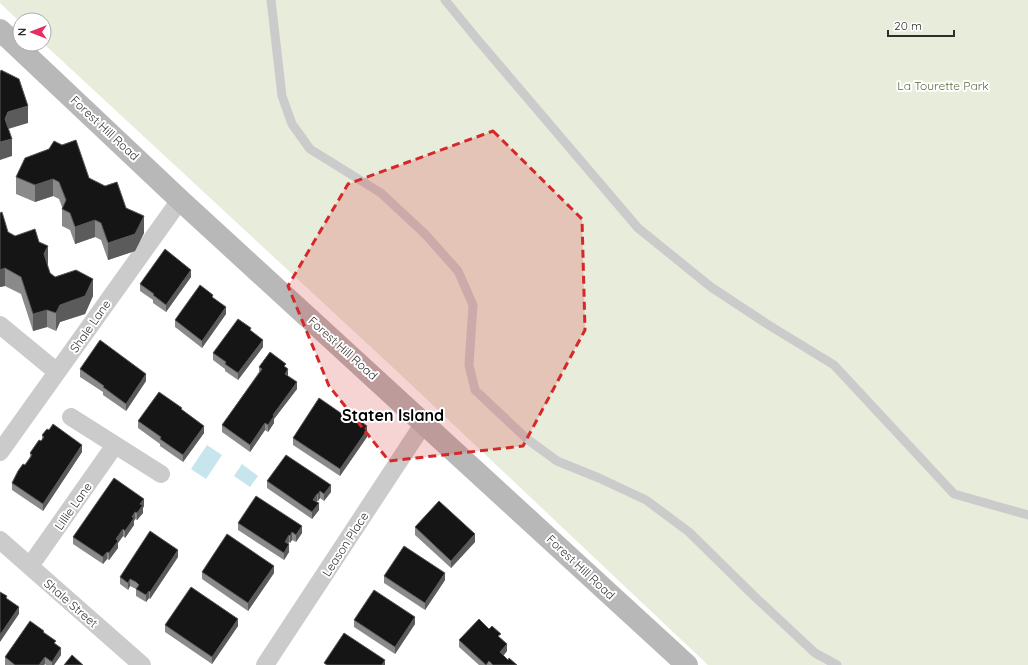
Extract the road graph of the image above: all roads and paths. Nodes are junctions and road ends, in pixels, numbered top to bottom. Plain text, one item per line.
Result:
1 (271, 0) edge
2 (445, 0) edge
3 (0, 30) edge
4 (180, 200) junction
5 (0, 325) edge
6 (57, 372) junction
7 (71, 417) dead end
8 (424, 423) junction
9 (115, 445) junction
10 (0, 452) edge
11 (161, 474) dead end
12 (1028, 515) edge
13 (0, 540) edge
14 (30, 566) junction
15 (142, 665) edge
16 (265, 665) edge
17 (687, 665) edge
18 (837, 665) edge

1 - 18 lane
2 - 12 lane
3 - 4 street, Forest Hill Road
4 - 6 street, Shale Lane
4 - 8 street, Forest Hill Road
5 - 6 street
6 - 10 street, Shale Lane
7 - 9 street
8 - 16 street, Leason Place
8 - 17 street, Forest Hill Road
9 - 11 street
9 - 14 street, Lillie Lane
13 - 14 street, Shale Street
14 - 15 street, Shale Street

